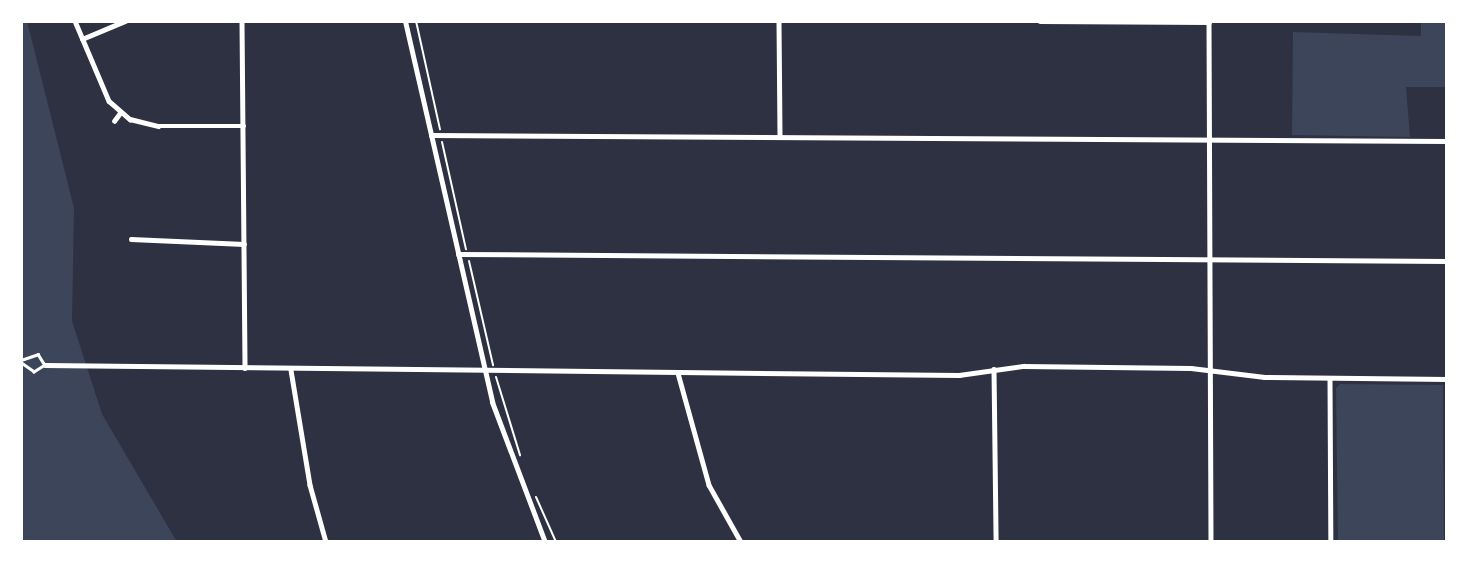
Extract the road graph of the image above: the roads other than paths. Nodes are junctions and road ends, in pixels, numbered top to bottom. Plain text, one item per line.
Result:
1 (75, 21) edge
2 (125, 21) edge
3 (242, 21) edge
4 (405, 21) edge
5 (779, 21) edge
6 (1040, 21) edge
7 (1209, 22) edge
8 (82, 39) junction
9 (120, 113) junction
10 (114, 121) dead end
11 (244, 126) junction
12 (431, 135) junction
13 (780, 137) junction
14 (1210, 139) junction
15 (1447, 141) edge
16 (131, 239) dead end
17 (244, 244) junction
18 (457, 254) junction
19 (1210, 259) junction
20 (1447, 261) edge
21 (21, 362) edge
22 (45, 365) junction
23 (245, 368) junction
24 (994, 369) junction
25 (291, 370) junction
26 (1210, 370) junction
27 (484, 371) junction
28 (678, 373) junction
29 (1330, 379) junction
30 (1447, 379) edge
31 (326, 542) edge
32 (545, 542) edge
33 (741, 542) edge
34 (996, 542) edge
35 (1211, 542) edge
36 (1331, 542) edge

1 - 8 street
2 - 8 street
3 - 11 street
4 - 12 street
5 - 13 street
6 - 7 street
7 - 14 street
8 - 9 street
9 - 10 street
9 - 11 street
11 - 17 street
12 - 13 street
12 - 18 street
13 - 14 street
14 - 15 street
14 - 19 street
16 - 17 street
17 - 23 street
18 - 19 street
18 - 27 street
19 - 20 street
19 - 26 street
21 - 22 lane
21 - 22 lane
22 - 23 street
23 - 25 street
24 - 26 street
24 - 28 street
24 - 34 street
25 - 27 street
25 - 31 street
26 - 29 street
26 - 35 street
27 - 28 street
27 - 32 street
28 - 33 street
29 - 30 street
29 - 36 street

